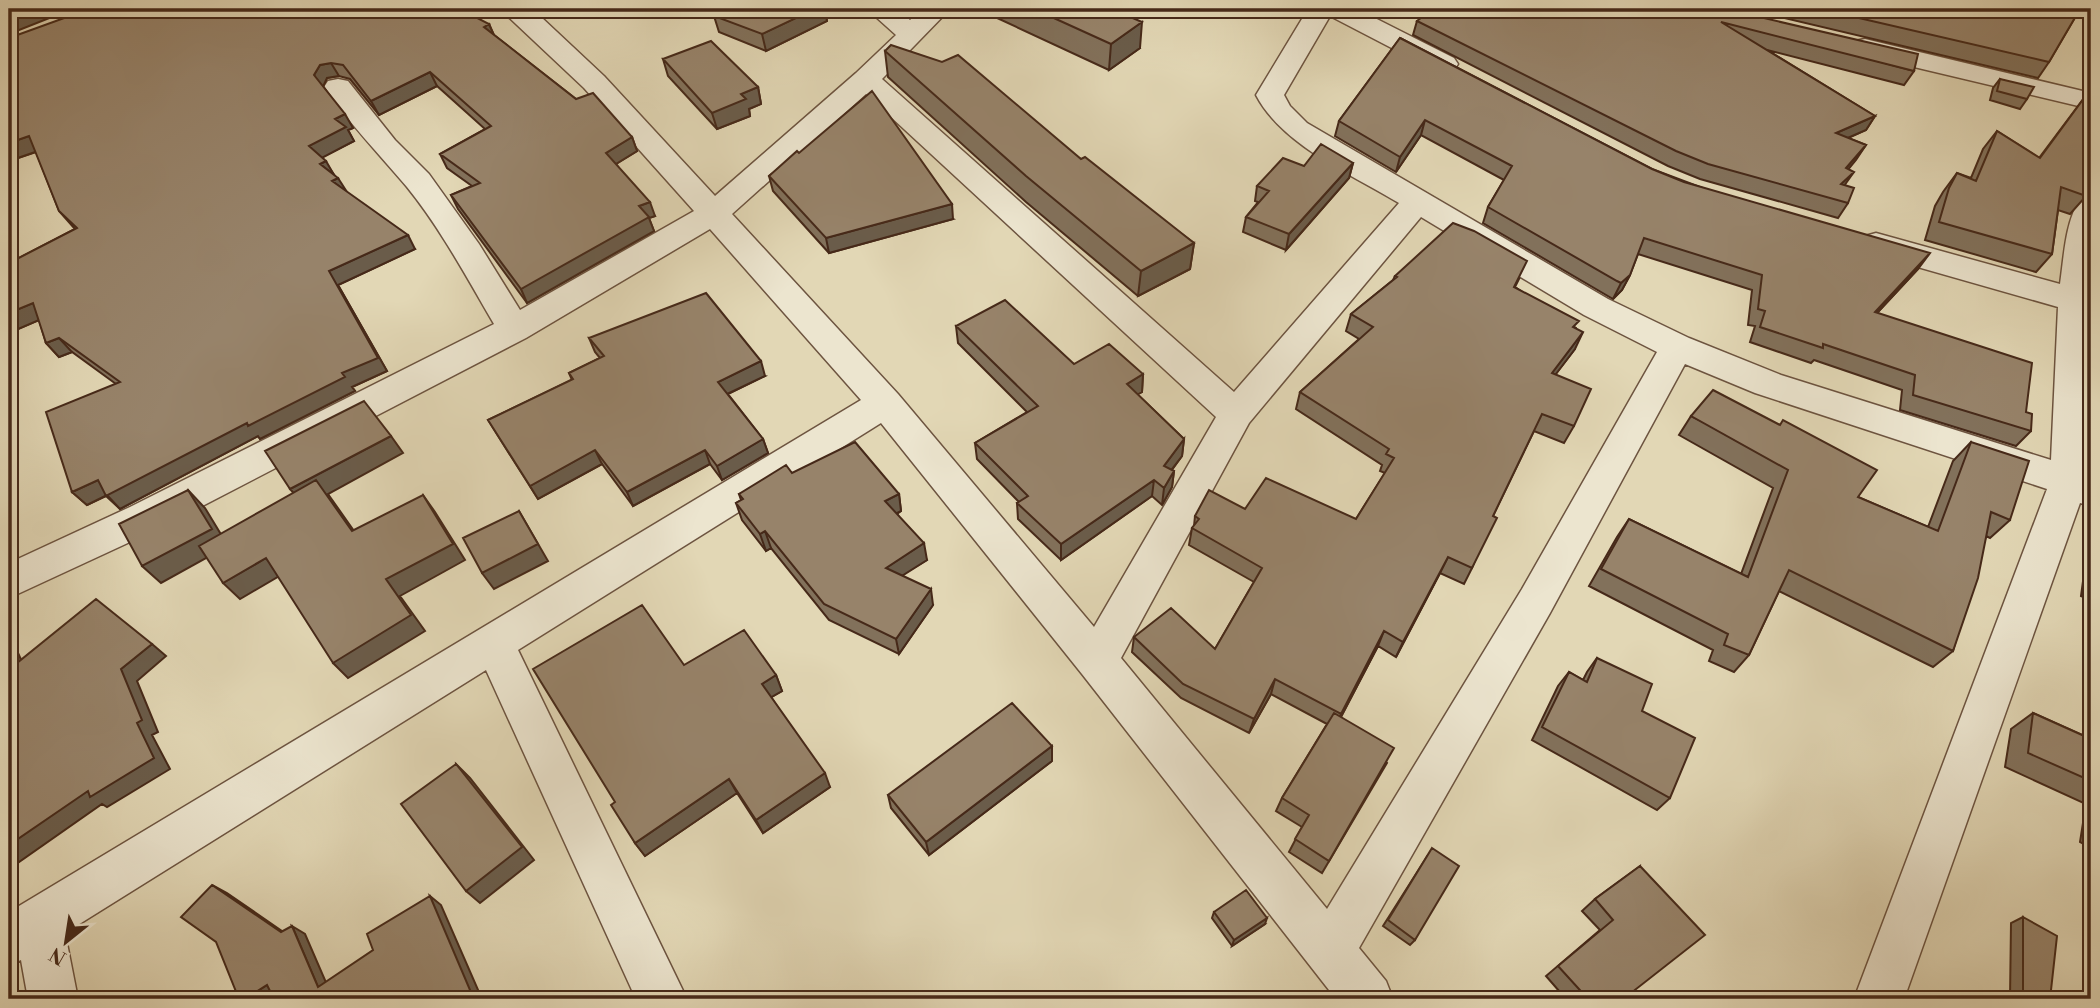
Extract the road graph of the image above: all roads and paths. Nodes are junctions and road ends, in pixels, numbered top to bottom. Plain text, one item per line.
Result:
1 (513, 9) edge
2 (880, 9) edge
3 (937, 9) edge
4 (1321, 9) edge
5 (1337, 9) edge
6 (911, 34) junction
7 (1838, 41) edge
8 (866, 79) junction
9 (1472, 79) edge
10 (338, 87) dead end
11 (2091, 101) edge
12 (1418, 202) junction
13 (2091, 206) edge
14 (714, 212) junction
15 (1847, 235) edge
16 (2075, 300) junction
17 (514, 329) junction
18 (1677, 347) junction
19 (885, 403) junction
20 (1236, 414) junction
21 (2080, 486) edge
22 (9, 581) edge
23 (494, 643) junction
24 (1097, 661) junction
25 (24, 931) edge
26 (1330, 951) junction
27 (52, 999) edge
28 (662, 999) edge
29 (1368, 999) edge
30 (1879, 999) edge

1 - 14 street
2 - 6 street
3 - 6 street
4 - 12 street
5 - 9 street
6 - 8 street
7 - 11 street
8 - 14 street
8 - 20 street
10 - 17 street
12 - 18 street
12 - 20 street
13 - 16 street
14 - 17 street
14 - 19 street
15 - 16 street
16 - 21 street
17 - 22 street
18 - 21 street
18 - 26 street
19 - 23 street
19 - 24 street
20 - 24 street
21 - 30 street
23 - 25 street
23 - 28 street
24 - 26 street
25 - 27 street
26 - 29 street

